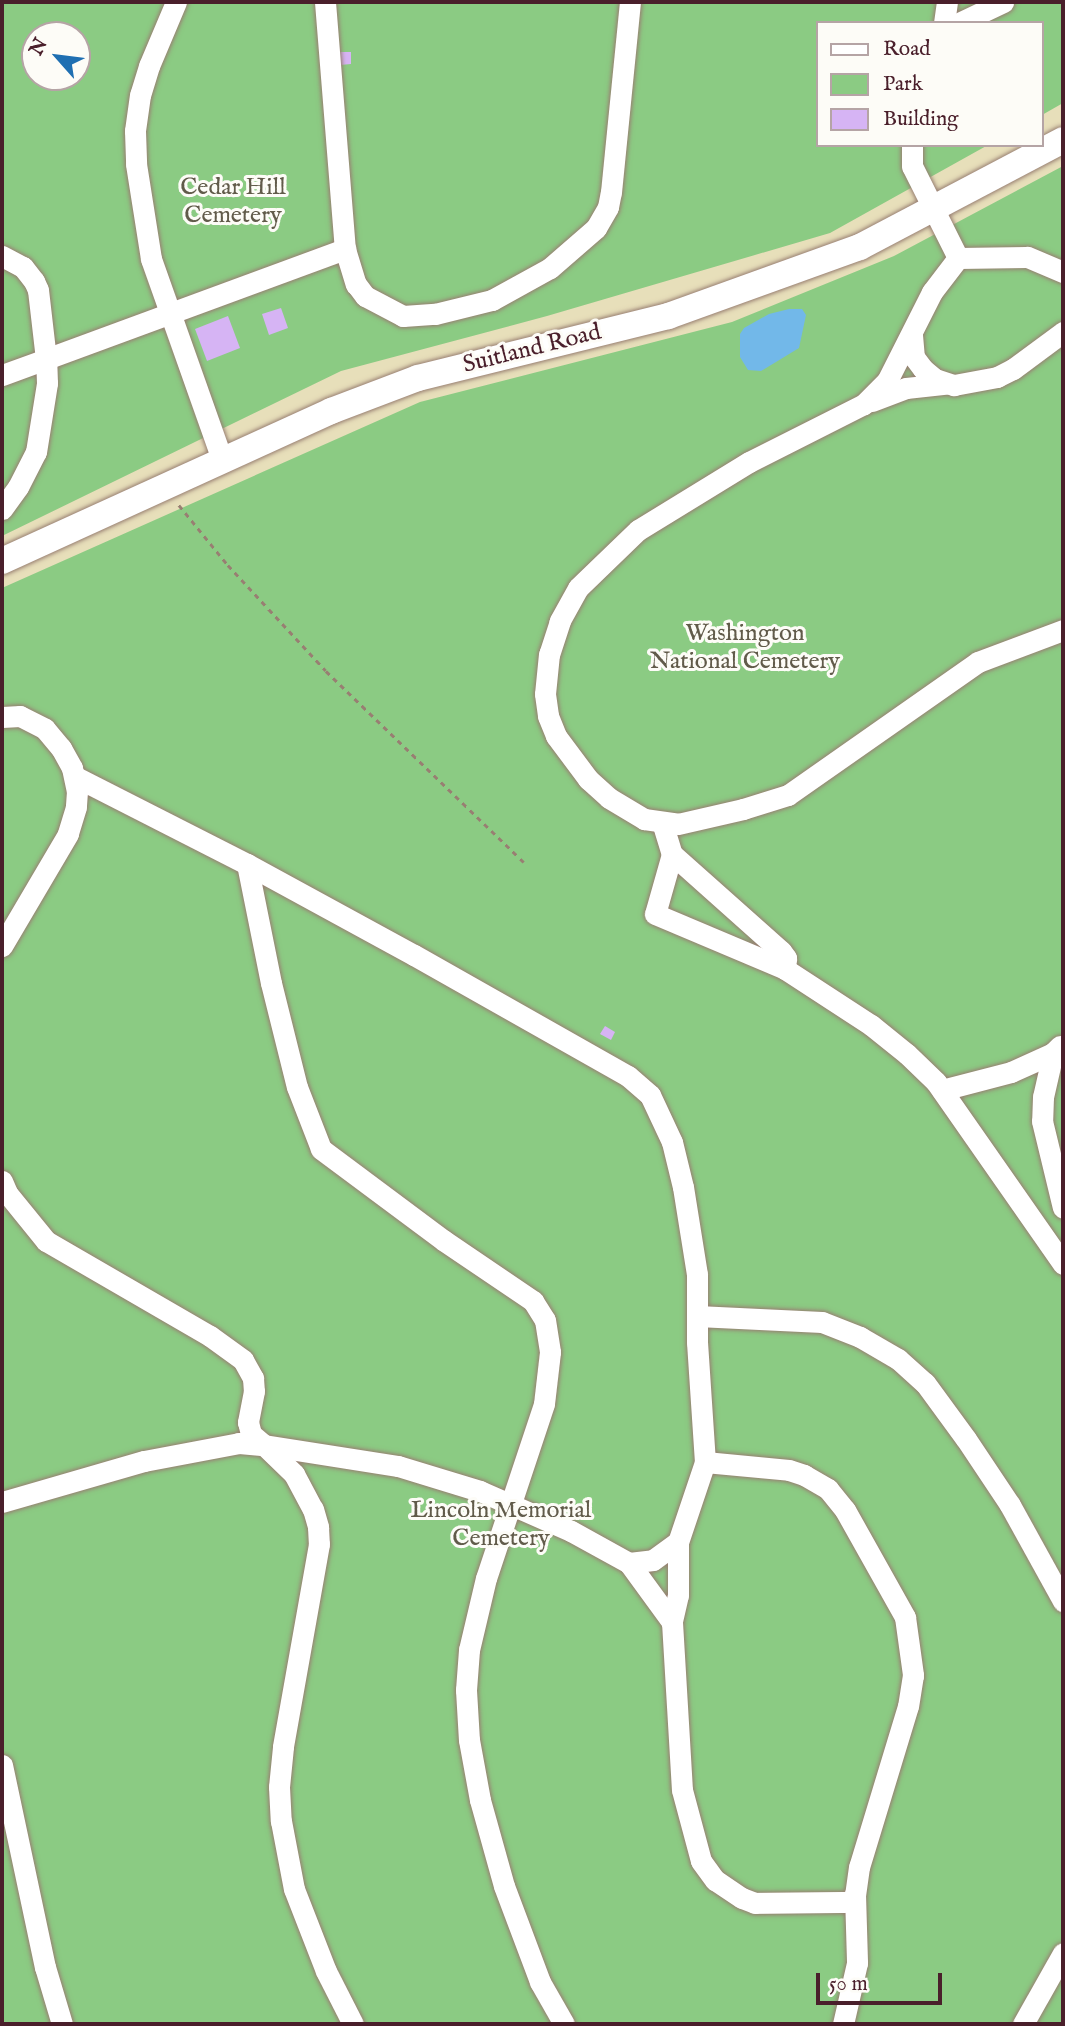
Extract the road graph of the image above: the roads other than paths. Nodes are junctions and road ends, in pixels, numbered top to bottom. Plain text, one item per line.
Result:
1 (176, 2) edge
2 (325, 2) edge
3 (630, 2) edge
4 (947, 2) edge
5 (1003, 2) edge
6 (944, 21) edge
7 (963, 21) edge
8 (1063, 141) edge
9 (912, 147) edge
10 (934, 209) junction
11 (345, 249) junction
12 (2, 256) edge
13 (958, 258) junction
14 (1063, 272) edge
15 (170, 313) junction
16 (1063, 332) edge
17 (912, 335) junction
18 (46, 359) junction
19 (2, 375) edge
20 (945, 384) junction
21 (864, 404) junction
22 (222, 460) junction
23 (2, 509) edge
24 (2, 561) edge
25 (1063, 630) edge
26 (2, 717) edge
27 (76, 777) junction
28 (662, 822) junction
29 (672, 854) junction
30 (247, 864) junction
31 (2, 946) edge
32 (785, 969) junction
33 (1058, 1049) edge
34 (942, 1090) junction
35 (2, 1181) edge
36 (1063, 1208) edge
37 (1063, 1264) edge
38 (697, 1316) junction
39 (264, 1446) junction
40 (705, 1462) junction
41 (2, 1502) edge
42 (511, 1504) junction
43 (678, 1542) junction
44 (629, 1563) junction
45 (1063, 1601) edge
46 (672, 1622) junction
47 (2, 1765) edge
48 (855, 1902) junction
49 (1063, 1953) edge
50 (62, 2024) edge
51 (353, 2024) edge
52 (564, 2024) edge
53 (844, 2024) edge
54 (1023, 2024) edge

1 - 15 lane
2 - 11 lane
3 - 11 lane
4 - 6 lane
5 - 7 lane
8 - 10 main road, Suitland Road
9 - 10 lane
10 - 13 lane
10 - 22 main road, Suitland Road
11 - 15 lane
12 - 18 lane
13 - 14 lane
13 - 17 lane
15 - 18 lane
15 - 22 lane
16 - 20 lane
17 - 20 lane
17 - 21 lane
18 - 19 lane
18 - 23 lane
20 - 21 lane
21 - 28 lane
22 - 24 main road, Suitland Road
25 - 28 lane
26 - 27 lane
27 - 30 lane
27 - 31 lane
28 - 29 lane
29 - 32 lane
29 - 32 lane
30 - 38 lane
30 - 42 lane
32 - 34 lane
33 - 34 lane
33 - 36 lane
34 - 37 lane
35 - 39 lane
38 - 40 lane
38 - 45 lane
39 - 41 lane
39 - 42 lane
39 - 51 lane
40 - 43 lane
40 - 48 lane
42 - 44 lane
42 - 52 lane
43 - 44 lane
43 - 46 lane
44 - 46 lane
46 - 48 lane
47 - 50 lane
48 - 53 lane
49 - 54 lane

